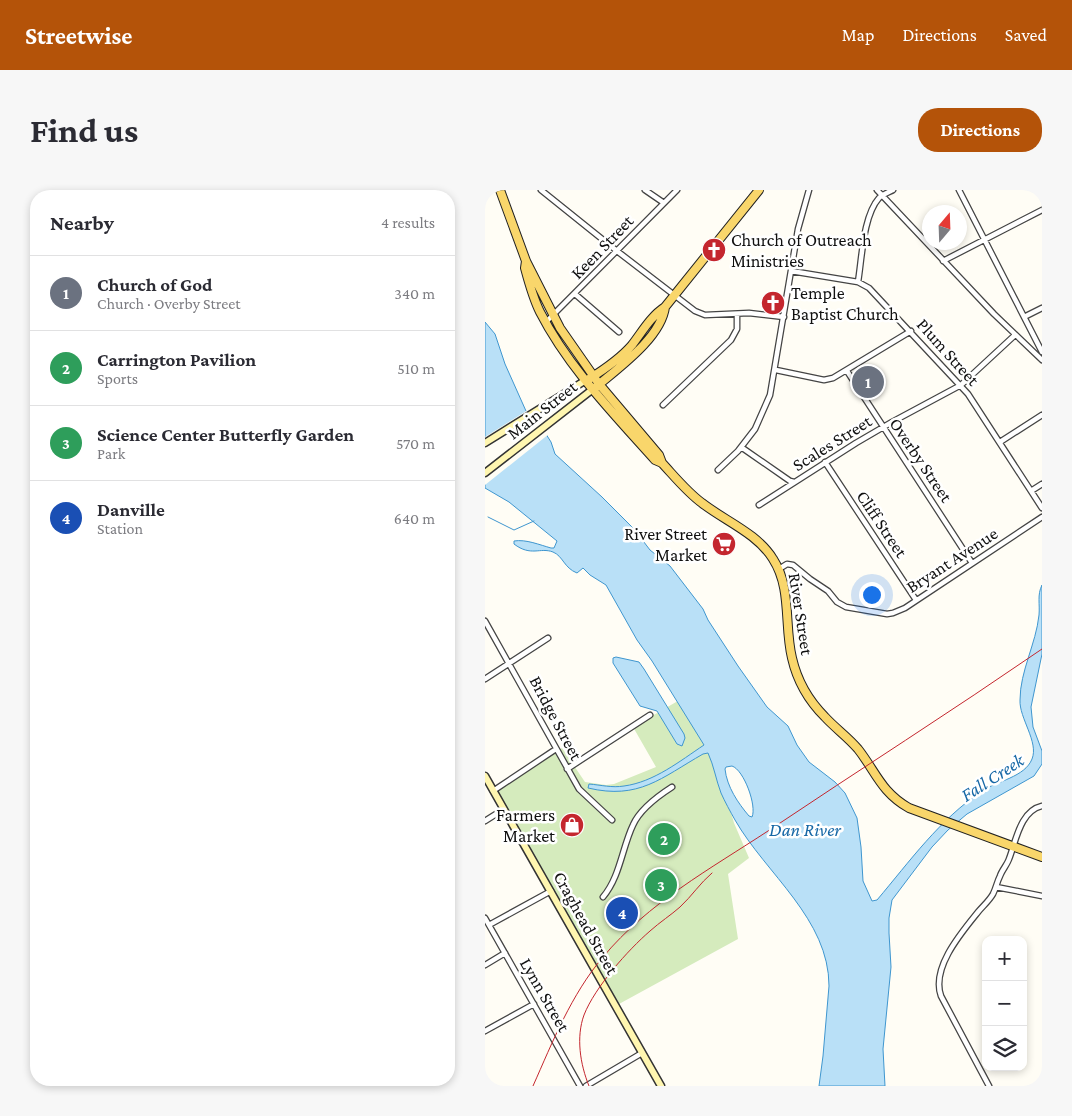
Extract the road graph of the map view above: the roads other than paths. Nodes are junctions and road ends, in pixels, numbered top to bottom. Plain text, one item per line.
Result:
1 (500, 190) edge
2 (541, 190) edge
3 (645, 190) edge
4 (677, 190) edge
5 (759, 190) edge
6 (809, 190) edge
7 (877, 190) edge
8 (893, 190) edge
9 (959, 190) edge
10 (882, 196) junction
11 (664, 203) junction
12 (1042, 210) edge
13 (984, 239) junction
14 (617, 251) junction
15 (526, 261) junction
16 (943, 261) junction
17 (791, 271) junction
18 (859, 282) junction
19 (575, 294) junction
20 (673, 296) junction
21 (665, 307) junction
22 (1042, 308) edge
23 (737, 314) junction
24 (553, 315) junction
25 (784, 317) junction
26 (1024, 317) junction
27 (546, 322) junction
28 (911, 331) junction
29 (619, 332) dead end
30 (1015, 334) junction
31 (1042, 352) edge
32 (1042, 360) edge
33 (775, 370) junction
34 (847, 371) junction
35 (590, 378) junction
36 (961, 385) junction
37 (596, 386) junction
38 (663, 405) dead end
39 (1042, 416) edge
40 (883, 427) junction
41 (1000, 442) junction
42 (485, 443) edge
43 (741, 447) junction
44 (825, 462) junction
45 (717, 470) dead end
46 (485, 473) edge
47 (795, 482) junction
48 (1042, 484) edge
49 (1031, 491) junction
50 (759, 505) dead end
51 (1042, 508) edge
52 (1042, 517) edge
53 (972, 563) junction
54 (779, 569) junction
55 (916, 600) junction
56 (485, 621) edge
57 (548, 638) dead end
58 (509, 663) junction
59 (485, 679) edge
60 (650, 715) dead end
61 (557, 749) junction
62 (567, 769) junction
63 (485, 776) edge
64 (672, 787) dead end
65 (493, 791) junction
66 (1042, 806) edge
67 (504, 809) junction
68 (612, 820) dead end
69 (485, 821) edge
70 (1013, 846) junction
71 (1042, 857) edge
72 (996, 887) junction
73 (551, 891) junction
74 (1042, 896) edge
75 (603, 897) dead end
76 (485, 918) edge
77 (489, 925) junction
78 (505, 953) junction
79 (485, 965) edge
80 (534, 1004) junction
81 (485, 1031) edge
82 (642, 1053) junction
83 (485, 1083) edge
84 (487, 1086) edge
85 (580, 1086) edge
86 (586, 1086) edge
87 (661, 1086) edge
88 (989, 1086) edge

1 - 15 main road
2 - 14 street
3 - 11 street
4 - 11 street, Keen Street
5 - 20 main road
6 - 17 street
7 - 10 street
8 - 10 street
9 - 13 street
10 - 16 street
10 - 18 street
11 - 14 street, Keen Street
12 - 13 street
13 - 16 street
13 - 26 street
14 - 19 street, Keen Street
14 - 20 street
15 - 24 main road
15 - 27 main road
16 - 30 street
17 - 18 street, Plum Street
17 - 25 street
18 - 28 street, Plum Street
19 - 24 street, Keen Street
19 - 29 street
20 - 21 main road
20 - 23 street
21 - 35 main road
21 - 37 main road
22 - 26 street
23 - 25 street
23 - 38 street
24 - 27 street, Keen Street
24 - 35 main road
25 - 33 street
26 - 31 street
27 - 35 main road
28 - 34 street
28 - 36 street, Plum Street
30 - 32 street
30 - 36 street, Scales Street
33 - 34 street
33 - 43 street
34 - 40 street, Overby Street
35 - 37 main road, River Street
35 - 42 main road, Main Street
36 - 40 street, Scales Street
36 - 41 street, Plum Street
37 - 46 main road, Main Street
37 - 54 main road, River Street
39 - 41 street
40 - 44 street, Scales Street
40 - 53 street, Overby Street
41 - 49 street, Plum Street
43 - 45 street
43 - 47 street
44 - 47 street, Scales Street
44 - 55 street, Cliff Street
47 - 50 street, Scales Street
48 - 49 street
49 - 51 street, Plum Street
52 - 53 street, Bryant Avenue
53 - 55 street, Bryant Avenue
54 - 55 street, Bryant Avenue
54 - 70 main road, River Street
56 - 58 street, Bridge Street
57 - 58 street
58 - 59 street
58 - 61 street, Bridge Street
60 - 62 street
61 - 62 street, Bridge Street
61 - 65 street
62 - 68 street, Bridge Street
63 - 65 main road, Craghead Street
64 - 75 street
65 - 67 main road, Craghead Street
66 - 70 street
67 - 69 street
67 - 73 main road, Craghead Street
70 - 71 main road, River Street
70 - 72 street
72 - 74 street
72 - 88 street
73 - 77 street
73 - 82 main road, Craghead Street
76 - 77 street, Lynn Street
77 - 78 street, Lynn Street
78 - 79 street
78 - 80 street, Lynn Street
80 - 81 street
80 - 85 street, Lynn Street
82 - 86 street
82 - 87 main road, Craghead Street
83 - 84 street

